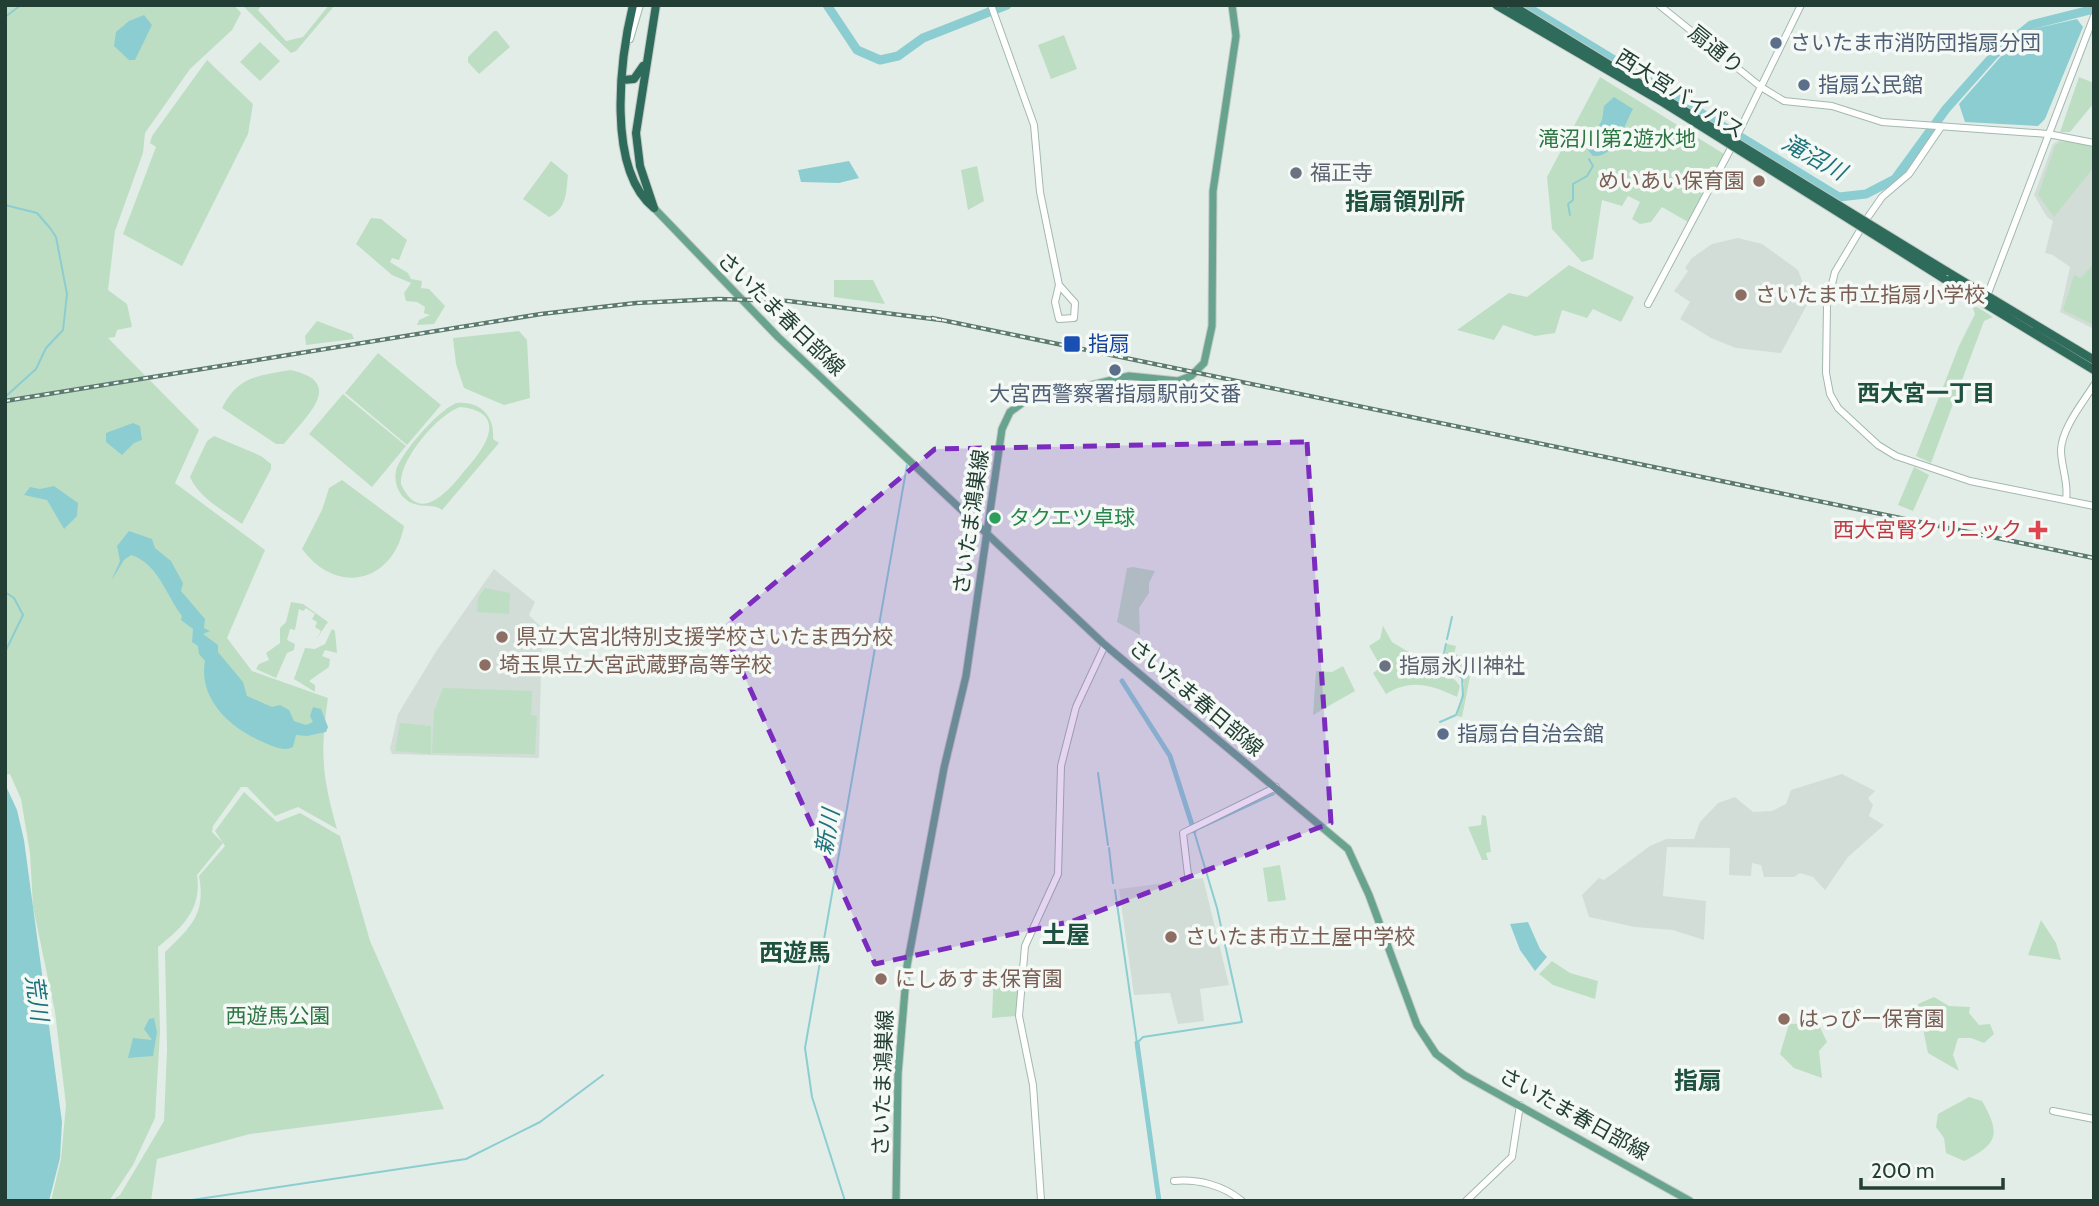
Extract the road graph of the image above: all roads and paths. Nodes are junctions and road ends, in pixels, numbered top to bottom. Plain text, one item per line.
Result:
1 (632, 5) edge
2 (640, 5) edge
3 (656, 5) edge
4 (1232, 5) edge
5 (1496, 5) edge
6 (1511, 5) edge
7 (1659, 5) edge
8 (1801, 5) edge
9 (991, 6) edge
10 (2094, 16) edge
11 (646, 60) junction
12 (624, 61) junction
13 (622, 80) junction
14 (1761, 87) junction
15 (1937, 126) junction
16 (2048, 134) junction
17 (2094, 142) edge
18 (654, 208) junction
19 (1868, 218) dead end
20 (1859, 232) dead end
21 (1946, 276) junction
22 (1059, 285) junction
23 (1987, 296) junction
24 (1074, 302) junction
25 (1648, 304) dead end
26 (1055, 306) junction
27 (2094, 360) edge
28 (2094, 370) edge
29 (2094, 385) edge
30 (2066, 500) junction
31 (2094, 506) edge
32 (986, 535) junction
33 (1105, 645) junction
34 (1276, 787) junction
35 (1188, 875) dead end
36 (1520, 1105) junction
37 (2053, 1111) dead end
38 (2094, 1119) edge
39 (1174, 1181) dead end
40 (1041, 1200) edge
41 (896, 1201) edge
42 (1242, 1201) edge
43 (1465, 1201) edge
44 (1690, 1201) edge

1 - 12 highway
2 - 12 street
3 - 11 highway
4 - 32 main road, さいたま鴻巣線
5 - 21 highway, 西大宮バイパス, bridge
6 - 21 highway, 西大宮バイパス, bridge
7 - 14 street, 扇通り
8 - 14 street
9 - 22 street
10 - 16 street
11 - 13 highway
11 - 18 highway
12 - 13 highway
13 - 18 highway
14 - 15 street, 扇通り
14 - 25 street
15 - 16 street
15 - 19 street
16 - 17 street
16 - 23 street
18 - 32 main road, さいたま春日部線
20 - 30 street
21 - 23 highway, 西大宮バイパス
21 - 28 highway, 西大宮バイパス
22 - 24 street
22 - 26 street
23 - 27 highway, 西大宮バイパス
24 - 26 street
24 - 26 street
29 - 30 street
30 - 31 street
32 - 33 main road, さいたま春日部線
32 - 41 main road, さいたま鴻巣線
33 - 34 main road, さいたま春日部線
33 - 40 street
34 - 35 street
34 - 36 main road, さいたま春日部線
36 - 43 street
36 - 44 main road, さいたま春日部線
37 - 38 street
39 - 42 street

